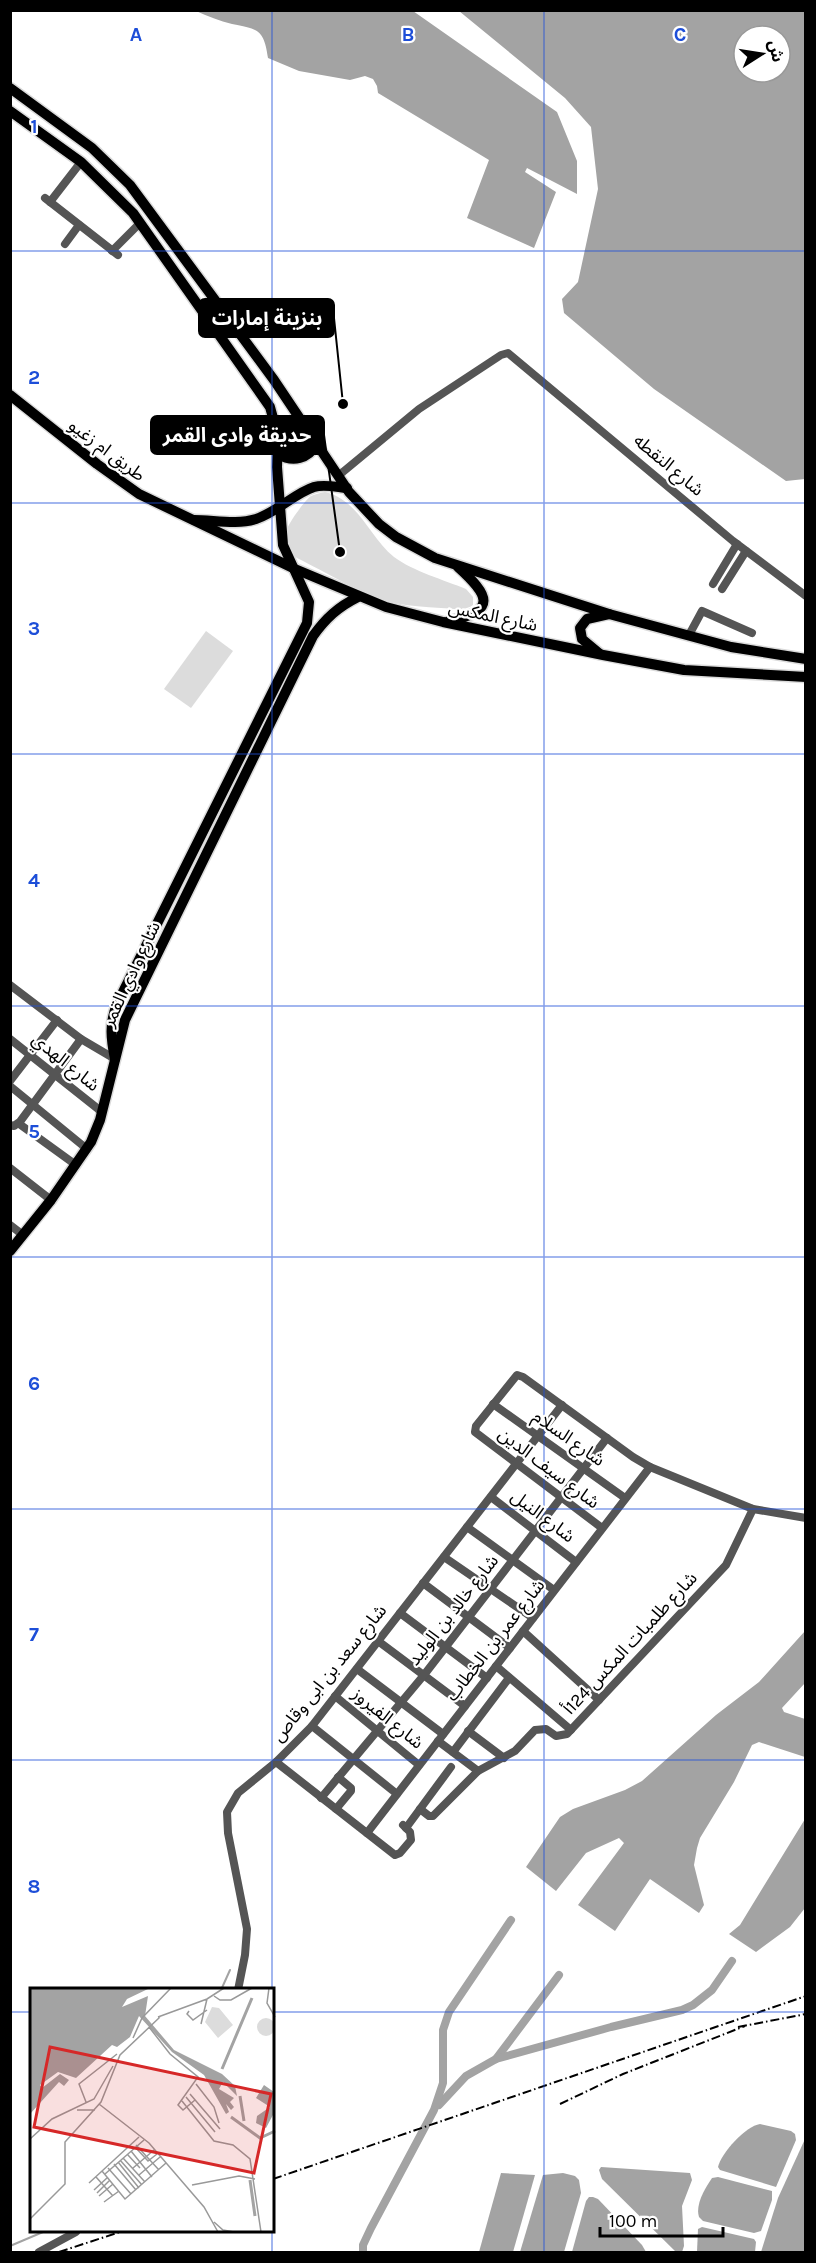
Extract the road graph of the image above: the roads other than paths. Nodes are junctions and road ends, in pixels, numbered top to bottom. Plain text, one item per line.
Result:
1 (10, 88) edge
2 (10, 111) edge
3 (81, 162) junction
4 (140, 223) junction
5 (79, 225) junction
6 (171, 239) junction
7 (65, 244) dead end
8 (158, 250) junction
9 (10, 395) edge
10 (317, 444) junction
11 (278, 454) junction
12 (338, 476) junction
13 (347, 488) junction
14 (280, 507) junction
15 (191, 520) junction
16 (737, 544) junction
17 (746, 551) junction
18 (455, 564) junction
19 (295, 569) junction
20 (713, 584) dead end
21 (722, 589) dead end
22 (806, 596) edge
23 (358, 597) junction
24 (609, 614) junction
25 (443, 622) junction
26 (752, 633) dead end
27 (688, 635) junction
28 (603, 656) junction
29 (806, 659) edge
30 (806, 677) edge
31 (10, 985) edge
32 (57, 1020) junction
33 (11, 1039) edge
34 (81, 1039) junction
35 (30, 1054) junction
36 (115, 1059) junction
37 (56, 1074) junction
38 (10, 1081) edge
39 (10, 1086) edge
40 (33, 1104) junction
41 (102, 1112) junction
42 (15, 1124) edge
43 (87, 1149) junction
44 (76, 1165) junction
45 (10, 1168) edge
46 (51, 1200) junction
47 (10, 1225) edge
48 (23, 1235) junction
49 (10, 1251) edge
50 (493, 1404) junction
51 (562, 1406) junction
52 (538, 1436) junction
53 (607, 1438) junction
54 (517, 1464) junction
55 (650, 1467) junction
56 (583, 1468) junction
57 (491, 1497) junction
58 (561, 1497) junction
59 (625, 1498) junction
60 (753, 1509) junction
61 (806, 1518) edge
62 (467, 1527) junction
63 (602, 1528) junction
64 (535, 1530) junction
65 (444, 1557) junction
66 (513, 1560) junction
67 (576, 1562) junction
68 (423, 1584) junction
69 (490, 1589) junction
70 (554, 1590) junction
71 (400, 1613) junction
72 (469, 1617) junction
73 (533, 1618) junction
74 (523, 1631) junction
75 (378, 1641) junction
76 (446, 1647) junction
77 (510, 1648) junction
78 (496, 1666) junction
79 (357, 1669) junction
80 (424, 1675) junction
81 (487, 1678) junction
82 (509, 1678) junction
83 (335, 1696) junction
84 (599, 1700) junction
85 (401, 1702) junction
86 (465, 1706) junction
87 (312, 1725) junction
88 (376, 1730) junction
89 (571, 1730) junction
90 (468, 1731) junction
91 (441, 1738) junction
92 (453, 1752) junction
93 (504, 1758) junction
94 (353, 1759) junction
95 (276, 1762) junction
96 (419, 1765) junction
97 (452, 1767) dead end
98 (478, 1771) junction
99 (338, 1777) junction
100 (436, 1787) junction
101 (397, 1794) junction
102 (321, 1798) junction
103 (449, 1798) junction
104 (336, 1809) junction
105 (420, 1809) junction
106 (367, 1833) junction
107 (238, 1988) edge
108 (74, 2233) edge
109 (39, 2253) edge

1 - 6 main road, شارع المكس
2 - 3 main road, شارع وادي القمر
3 - 4 main road, شارع وادي القمر
3 - 5 street
4 - 5 street
4 - 8 main road, شارع وادي القمر
5 - 7 street
6 - 8 main road
6 - 10 main road, شارع المكس
8 - 11 main road, شارع وادي القمر
9 - 15 main road, طريق ام زغيو
10 - 11 main road
10 - 12 main road, شارع المكس
11 - 14 main road, شارع وادي القمر
12 - 13 main road, شارع المكس
12 - 16 street, شارع النقطه
13 - 14 main road
13 - 18 main road, شارع المكس
14 - 15 main road
14 - 19 main road, شارع وادي القمر
15 - 19 main road, شارع المكس
16 - 17 street, شارع النقطه
16 - 20 street
17 - 21 street
17 - 22 street, شارع النقطه
18 - 24 main road, شارع المكس
18 - 25 main road
19 - 23 main road, شارع المكس
19 - 36 main road, شارع وادي القمر
23 - 25 main road, شارع المكس
23 - 36 main road, شارع وادي القمر
24 - 27 main road, شارع المكس
24 - 28 main road
25 - 28 main road, شارع المكس
26 - 27 street
27 - 29 main road, شارع المكس
28 - 30 main road, شارع المكس
31 - 32 street
32 - 34 street
32 - 35 street
33 - 35 street, شارع الهدي
34 - 36 street
34 - 37 street
35 - 37 street, شارع الهدي
35 - 38 street
36 - 41 main road
37 - 40 street
37 - 41 street, شارع الهدي
39 - 40 street
40 - 42 street
40 - 43 street
41 - 43 main road
42 - 44 street
43 - 44 main road
44 - 46 main road
45 - 46 street
46 - 48 main road
47 - 48 street
48 - 49 main road
50 - 51 street
50 - 52 street, شارع السلام
50 - 54 street, شارع سيف الدين
51 - 52 street, شارع سعد بن ابى وقاص
51 - 53 street
52 - 54 street, شارع سعد بن ابى وقاص
52 - 56 street, شارع السلام
53 - 55 street
53 - 56 street, شارع خالد بن الوليد
54 - 57 street, شارع سعد بن ابى وقاص
54 - 58 street, شارع سيف الدين
55 - 59 street, شارع عمر بن الخطاب
55 - 60 street
56 - 58 street, شارع خالد بن الوليد
56 - 59 street, شارع السلام
57 - 62 street, شارع سعد بن ابى وقاص
57 - 64 street, شارع النيل
58 - 63 street, شارع سيف الدين
58 - 64 street, شارع خالد بن الوليد
59 - 63 street, شارع عمر بن الخطاب
60 - 61 street
60 - 84 street, شارع طلمبات المكس 124أ
62 - 65 street, شارع سعد بن ابى وقاص
62 - 66 street
63 - 67 street, شارع عمر بن الخطاب
64 - 66 street, شارع خالد بن الوليد
64 - 67 street, شارع النيل
65 - 68 street, شارع سعد بن ابى وقاص
65 - 69 street
66 - 69 street, شارع خالد بن الوليد
66 - 70 street
67 - 70 street, شارع عمر بن الخطاب
68 - 71 street, شارع سعد بن ابى وقاص
68 - 72 street
69 - 72 street, شارع خالد بن الوليد
69 - 73 street
70 - 73 street, شارع عمر بن الخطاب
71 - 75 street, شارع سعد بن ابى وقاص
71 - 76 street
72 - 76 street, شارع خالد بن الوليد
72 - 77 street
73 - 74 street, شارع عمر بن الخطاب
74 - 77 street, شارع عمر بن الخطاب
74 - 84 street
75 - 79 street, شارع سعد بن ابى وقاص
75 - 80 street
76 - 80 street, شارع خالد بن الوليد
76 - 81 street
77 - 78 street, شارع عمر بن الخطاب
78 - 81 street, شارع عمر بن الخطاب
78 - 82 street
79 - 83 street, شارع سعد بن ابى وقاص
79 - 85 street
80 - 85 street, شارع خالد بن الوليد
80 - 86 street
81 - 86 street, شارع عمر بن الخطاب
82 - 89 street
82 - 90 street
83 - 87 street, شارع سعد بن ابى وقاص
83 - 88 street, شارع الفيروز
84 - 89 street, شارع طلمبات المكس 124أ
85 - 88 street, شارع خالد بن الوليد
85 - 91 street
86 - 91 street, شارع عمر بن الخطاب
87 - 94 street
87 - 95 street, شارع سعد بن ابى وقاص
88 - 94 street, شارع خالد بن الوليد
88 - 96 street, شارع الفيروز
89 - 93 street, شارع طلمبات المكس 124أ
90 - 92 street
90 - 93 street
91 - 92 street
91 - 96 street, شارع عمر بن الخطاب
92 - 98 street
93 - 98 street, شارع طلمبات المكس 124أ
94 - 99 street, شارع خالد بن الوليد
94 - 101 street
95 - 102 street
95 - 107 street, شارع سعد بن ابى وقاص
96 - 101 street, شارع عمر بن الخطاب
97 - 100 street
98 - 103 street, شارع طلمبات المكس 124أ
99 - 102 street, شارع خالد بن الوليد
99 - 104 street
100 - 103 street
100 - 105 street
101 - 106 street, شارع عمر بن الخطاب
102 - 104 street
103 - 105 street, شارع طلمبات المكس 124أ
104 - 106 street
105 - 106 street
108 - 109 street

